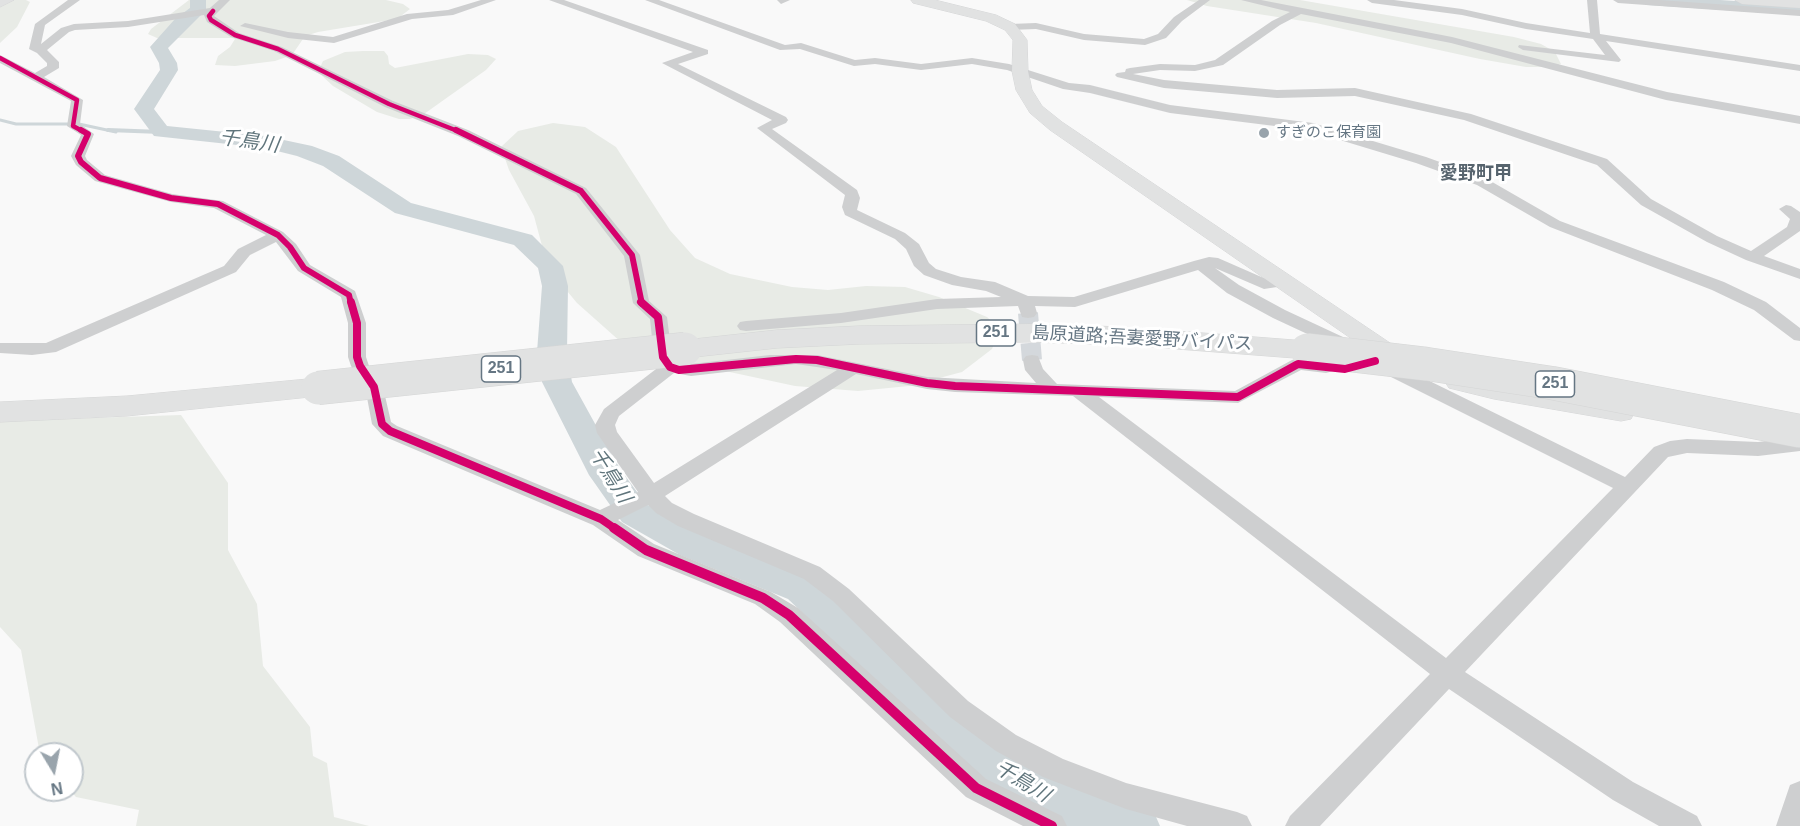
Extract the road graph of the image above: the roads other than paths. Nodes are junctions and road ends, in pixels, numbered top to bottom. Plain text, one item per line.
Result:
1 (6, 0) edge
2 (75, 0) edge
3 (491, 0) edge
4 (554, 0) edge
5 (650, 0) edge
6 (918, 0) edge
7 (1205, 0) edge
8 (1246, 0) edge
9 (1270, 0) edge
10 (1372, 0) edge
11 (1592, 0) edge
12 (1618, 0) edge
13 (1742, 0) edge
14 (1678, 2) edge
15 (0, 3) edge
16 (1800, 4) edge
17 (1428, 5) edge
18 (1342, 7) dead end
19 (212, 8) edge
20 (1363, 8) dead end
21 (1800, 8) edge
22 (1299, 11) junction
23 (1800, 13) edge
24 (1010, 27) junction
25 (1422, 34) junction
26 (1595, 35) junction
27 (40, 50) junction
28 (0, 58) edge
29 (1800, 68) edge
30 (1020, 70) junction
31 (1121, 75) junction
32 (36, 77) junction
33 (1090, 89) junction
34 (1800, 120) edge
35 (1786, 209) dead end
36 (278, 235) junction
37 (1752, 257) junction
38 (1200, 264) junction
39 (1800, 274) edge
40 (1284, 282) junction
41 (1027, 307) junction
42 (746, 326) dead end
43 (1800, 336) edge
44 (0, 348) edge
45 (678, 358) junction
46 (1032, 360) tunnel mouth
47 (1375, 361) junction
48 (854, 367) junction
49 (1052, 390) junction
50 (1078, 391) junction
51 (228, 396) junction
52 (0, 400) edge
53 (0, 412) edge
54 (1800, 431) edge
55 (1800, 444) edge
56 (1628, 487) junction
57 (648, 497) junction
58 (606, 517) junction
59 (1448, 674) junction
60 (1800, 794) edge
61 (1052, 826) edge
62 (1237, 826) edge
63 (1300, 826) edge
64 (1687, 826) edge
65 (1791, 826) edge

1 - 15 street
2 - 27 street
3 - 19 street
4 - 41 street
5 - 30 street
6 - 24 street
7 - 24 street
8 - 22 street
9 - 18 street
10 - 17 street
11 - 26 street
12 - 14 street
13 - 16 street
14 - 21 street
14 - 23 street
17 - 20 street
17 - 26 street
19 - 27 street
19 - 45 street
22 - 25 street
22 - 31 street
24 - 30 street
25 - 26 street
25 - 34 street
26 - 29 street
27 - 32 street
28 - 32 street
30 - 33 street
30 - 40 street
31 - 33 street
31 - 37 street
32 - 36 street
33 - 43 street
35 - 37 street
36 - 44 street
36 - 58 street
37 - 39 street
38 - 40 street
38 - 41 street
38 - 47 street
40 - 54 street
41 - 42 street
45 - 48 street
45 - 51 highway, 島原道路;吾妻愛野バイパス / 251, bridge
45 - 54 highway, 島原道路;吾妻愛野バイパス / 251, bridge
45 - 57 street
46 - 49 street
47 - 50 street
47 - 56 street
48 - 49 street
48 - 57 street
49 - 50 street
50 - 59 street
51 - 52 highway
51 - 53 highway
55 - 56 street
56 - 59 street
57 - 58 street
57 - 62 street
58 - 61 street
59 - 63 street
59 - 64 street
60 - 65 street

